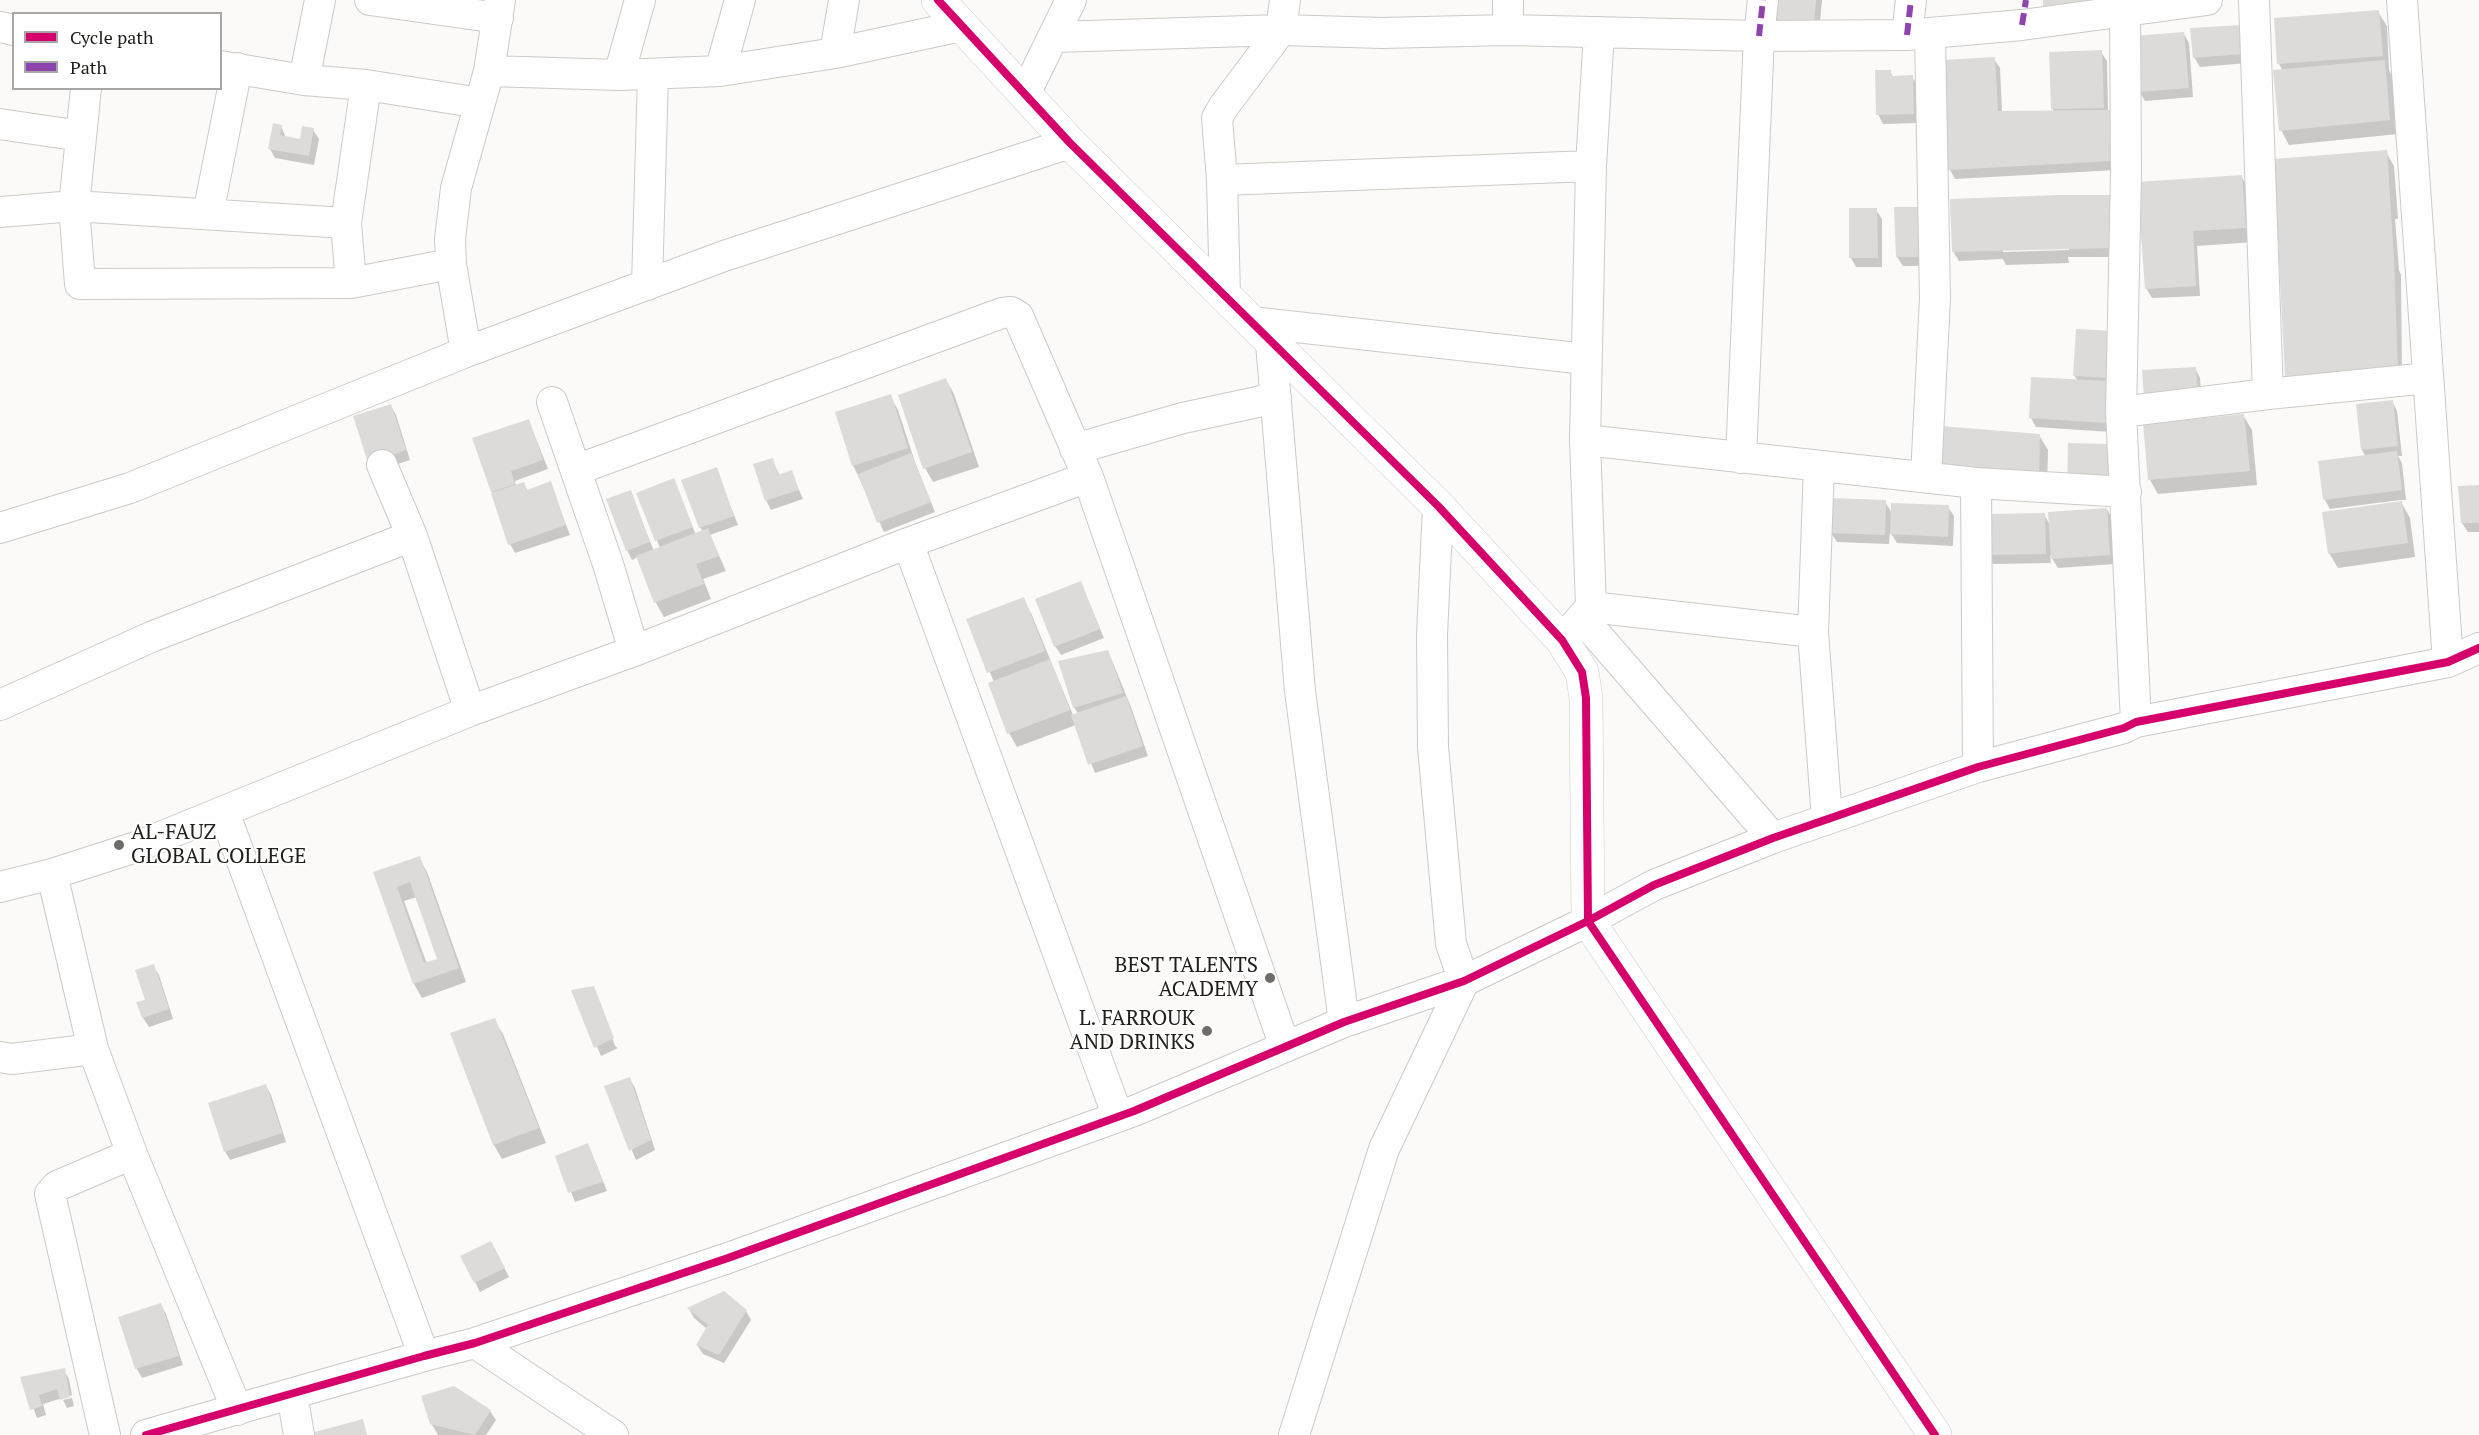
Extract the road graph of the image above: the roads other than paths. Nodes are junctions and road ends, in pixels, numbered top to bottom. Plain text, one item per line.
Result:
1 (320, 0) edge
2 (370, 0) edge
3 (640, 0) edge
4 (740, 0) edge
5 (844, 0) edge
6 (938, 0) edge
7 (1071, 0) edge
8 (1285, 0) edge
9 (1508, 0) edge
10 (1763, 0) edge
11 (1911, 0) edge
12 (2207, 0) edge
13 (2254, 0) edge
14 (2402, 0) edge
15 (499, 9) edge
16 (2125, 9) junction
17 (2024, 12) edge
18 (961, 26) junction
19 (1281, 30) junction
20 (1508, 30) junction
21 (1599, 32) junction
22 (1918, 34) junction
23 (1759, 36) junction
24 (1054, 37) junction
25 (835, 53) junction
26 (229, 67) edge
27 (489, 71) junction
28 (720, 71) junction
29 (620, 75) junction
30 (653, 75) junction
31 (304, 80) junction
32 (366, 85) junction
33 (86, 90) edge
34 (1025, 94) junction
35 (480, 103) junction
36 (0, 124) edge
37 (81, 136) junction
38 (1070, 143) junction
39 (1592, 166) junction
40 (1222, 180) junction
41 (74, 206) junction
42 (0, 212) edge
43 (208, 214) junction
44 (346, 223) junction
45 (451, 264) junction
46 (351, 283) junction
47 (647, 285) junction
48 (1225, 296) junction
49 (1261, 333) junction
50 (466, 352) junction
51 (1586, 359) junction
52 (2428, 378) junction
53 (2268, 394) junction
54 (1276, 398) junction
55 (552, 402) dead end
56 (2121, 412) junction
57 (1585, 440) junction
58 (1076, 449) junction
59 (1741, 458) junction
60 (382, 465) dead end
61 (1819, 466) junction
62 (576, 471) junction
63 (1926, 476) junction
64 (1088, 477) junction
65 (1976, 483) junction
66 (2126, 492) junction
67 (1438, 506) junction
68 (1, 519) edge
69 (412, 536) junction
70 (908, 543) junction
71 (1578, 622) junction
72 (1813, 632) junction
73 (2479, 648) edge
74 (634, 651) junction
75 (2448, 662) junction
76 (0, 705) edge
77 (470, 711) junction
78 (2136, 722) junction
79 (1977, 767) junction
80 (225, 812) junction
81 (1827, 819) junction
82 (1773, 838) junction
83 (52, 874) junction
84 (0, 887) edge
85 (1588, 921) junction
86 (1464, 981) junction
87 (1344, 1022) junction
88 (1285, 1047) junction
89 (93, 1049) junction
90 (0, 1057) edge
91 (1118, 1117) junction
92 (132, 1154) junction
93 (475, 1343) junction
94 (424, 1356) junction
95 (291, 1394) junction
96 (237, 1410) junction
97 (105, 1435) edge
98 (146, 1435) edge
99 (300, 1435) edge
100 (613, 1435) edge
101 (1294, 1435) edge
102 (1935, 1435) edge

1 - 31 street
2 - 15 street
3 - 29 street
4 - 28 street
5 - 25 street
6 - 18 street
7 - 24 street
8 - 19 street
9 - 20 street
10 - 23 street
11 - 22 street
12 - 16 street
13 - 53 street
14 - 52 street
15 - 27 street
16 - 17 street
16 - 56 street
17 - 22 street
18 - 25 street
18 - 34 street
19 - 20 street
19 - 24 street
19 - 40 street
20 - 21 street
21 - 23 street
21 - 39 street
22 - 23 street
22 - 63 street
23 - 59 street
24 - 34 street
25 - 28 street
26 - 31 street
26 - 43 street
27 - 29 street
27 - 35 street
28 - 30 street
29 - 30 street
30 - 47 street
31 - 32 street
32 - 35 street
32 - 44 street
33 - 37 street
34 - 38 street
35 - 45 street
36 - 37 street
37 - 41 street
38 - 47 street
38 - 48 street
39 - 40 street
39 - 51 street
40 - 48 street
41 - 42 street
41 - 43 street
41 - 46 street
43 - 44 street
44 - 46 street
45 - 46 street
45 - 50 street
47 - 50 street
48 - 49 street
49 - 51 street
49 - 54 street
49 - 67 street
50 - 68 street
51 - 57 street
52 - 53 street
52 - 75 street
53 - 56 street
54 - 58 street
54 - 87 street
55 - 62 street
56 - 66 street
57 - 59 street
57 - 71 street
58 - 62 street
58 - 64 street
59 - 61 street
60 - 69 street
61 - 63 street
61 - 72 street
62 - 74 street
63 - 65 street
64 - 70 street
64 - 88 street
65 - 66 street
65 - 79 street
66 - 78 street
67 - 71 street
67 - 86 street
69 - 76 street
69 - 77 street
70 - 74 street
70 - 91 street
71 - 72 street
71 - 82 street
71 - 85 street
72 - 81 street
73 - 75 street
74 - 77 street
75 - 78 street
77 - 80 street
78 - 79 street
79 - 81 street
80 - 83 street
80 - 94 street
81 - 82 street
82 - 85 street
83 - 84 street
83 - 89 street
85 - 86 street
85 - 102 street
86 - 87 street
86 - 101 street
87 - 88 street
88 - 91 street
89 - 90 street
89 - 92 street
91 - 93 street
92 - 96 street
92 - 97 street
93 - 94 street
93 - 100 street
94 - 95 street
95 - 96 street
95 - 99 street
96 - 98 street

